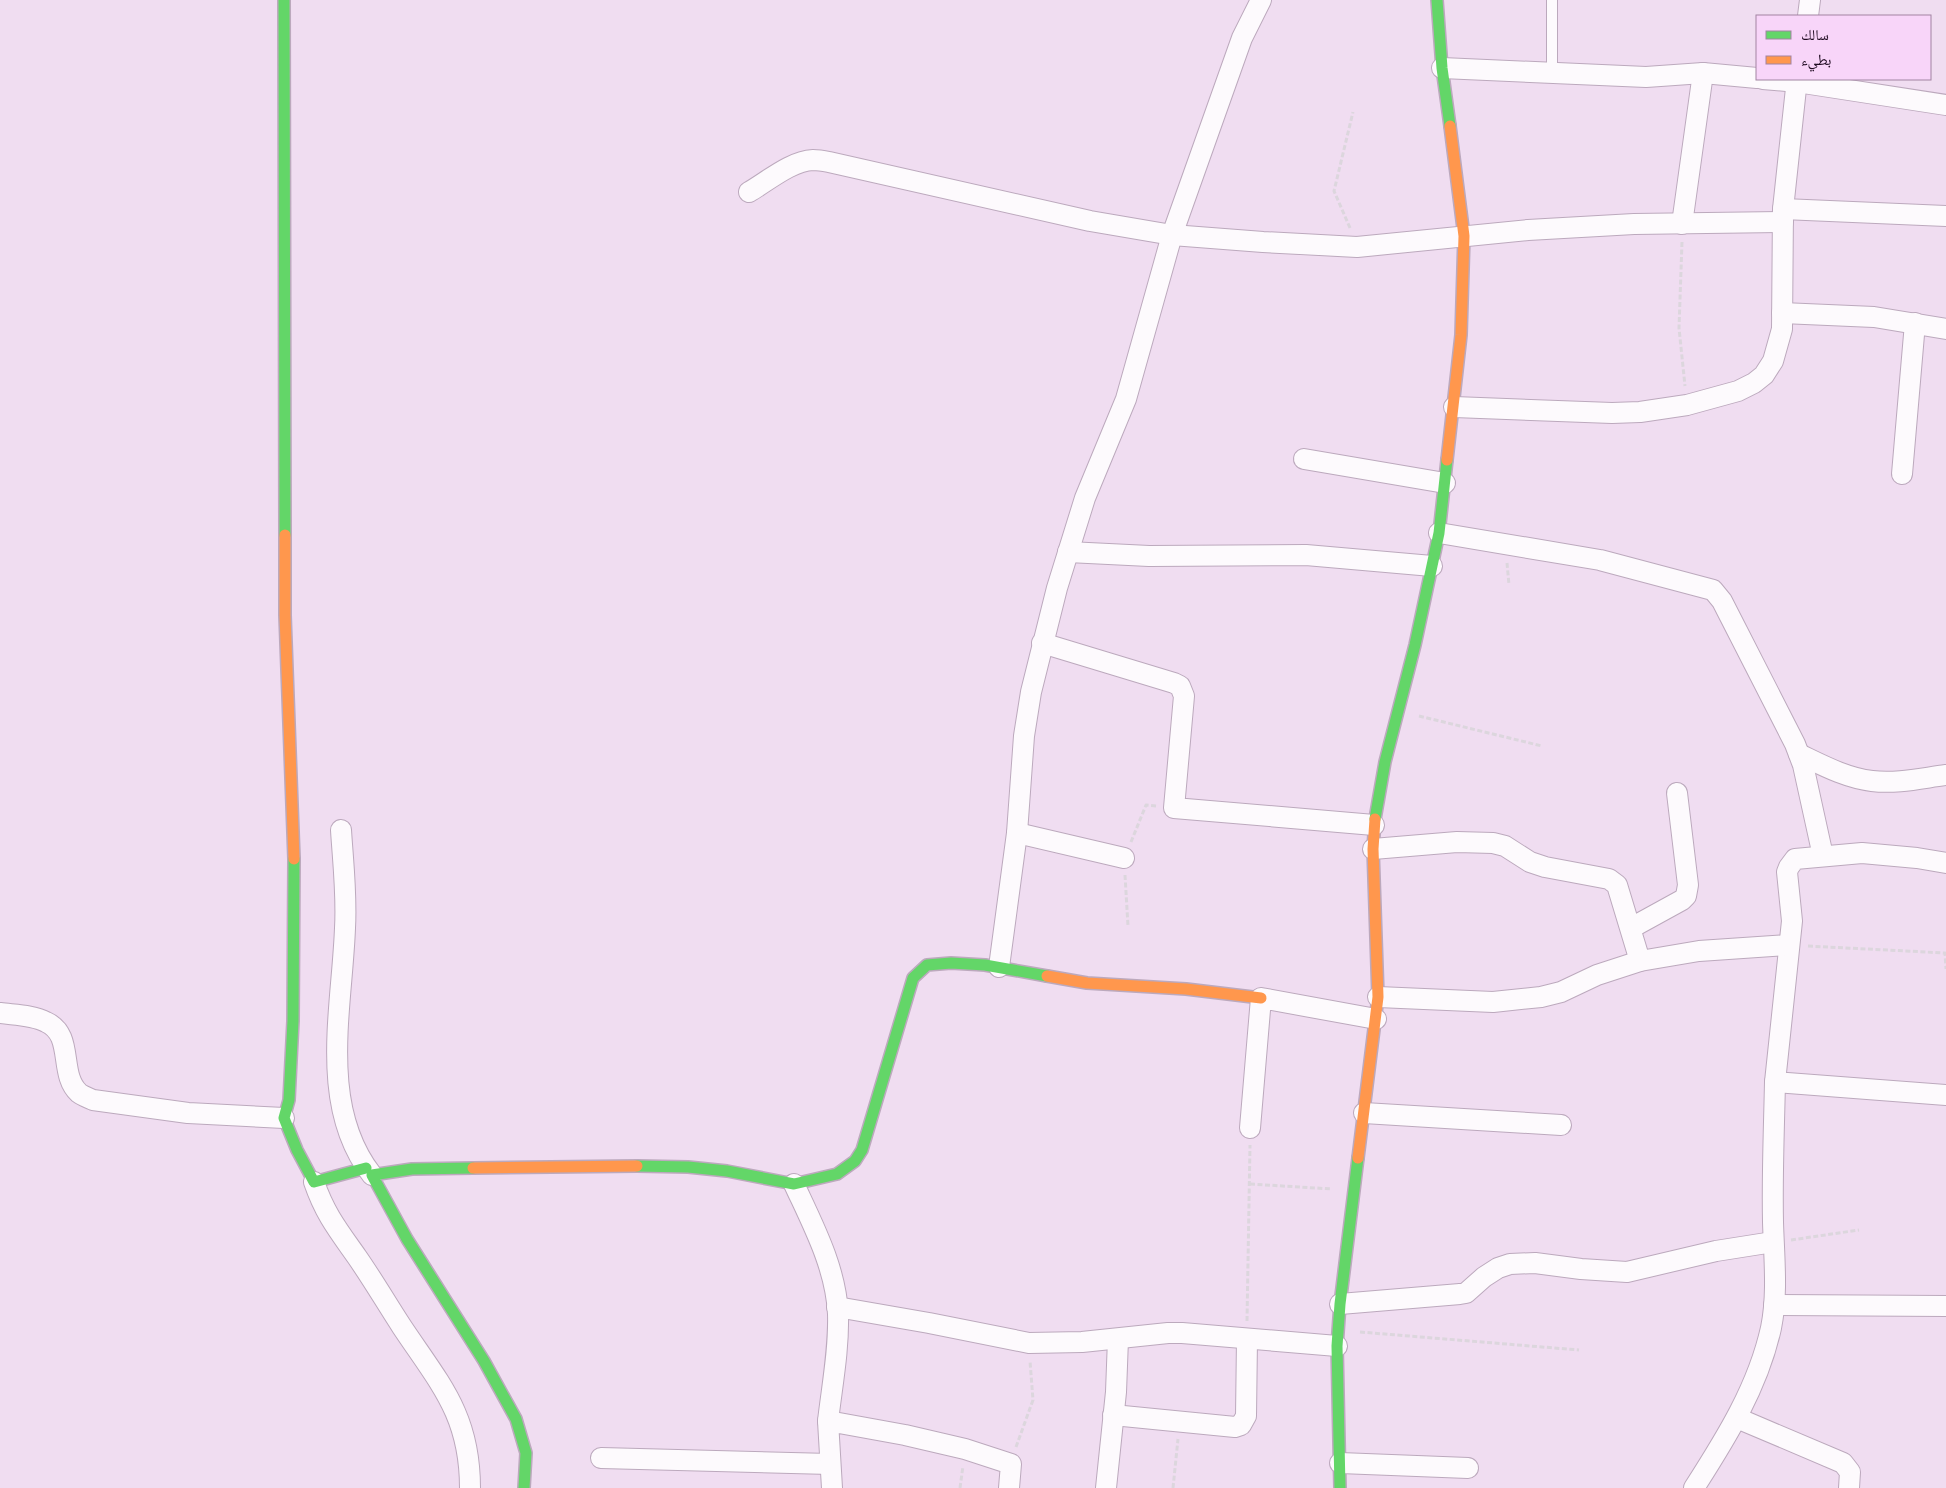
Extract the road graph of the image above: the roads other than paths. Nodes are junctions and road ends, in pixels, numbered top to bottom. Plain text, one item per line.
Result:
1 (284, 0) edge
2 (1261, 0) edge
3 (1437, 0) edge
4 (1552, 0) edge
5 (1810, 0) edge
6 (1808, 15) edge
7 (1442, 68) junction
8 (1703, 73) junction
9 (1552, 74) junction
10 (1756, 78) edge
11 (1797, 80) edge
12 (1946, 105) edge
13 (749, 192) dead end
14 (1783, 216) junction
15 (1946, 216) edge
16 (1682, 224) junction
17 (1172, 236) junction
18 (1464, 236) junction
19 (1782, 313) junction
20 (1915, 323) junction
21 (1946, 329) edge
22 (1454, 407) junction
23 (1304, 459) dead end
24 (1902, 474) dead end
25 (1445, 483) junction
26 (1439, 533) junction
27 (1068, 552) junction
28 (1432, 566) junction
29 (1042, 643) junction
30 (1799, 754) junction
31 (1946, 775) edge
32 (1677, 793) dead end
33 (1374, 825) junction
34 (341, 830) dead end
35 (1017, 833) junction
36 (1373, 849) junction
37 (1823, 856) junction
38 (1124, 858) road end
39 (1946, 863) edge
40 (1631, 928) junction
41 (1789, 945) junction
42 (1640, 960) junction
43 (999, 967) junction
44 (1378, 997) junction
45 (1261, 998) junction
46 (0, 1013) edge
47 (1376, 1019) junction
48 (1775, 1082) junction
49 (1946, 1095) edge
50 (1364, 1113) junction
51 (284, 1118) junction
52 (1561, 1125) dead end
53 (1250, 1128) road end
54 (369, 1171) junction
55 (314, 1182) junction
56 (794, 1184) junction
57 (1773, 1242) junction
58 (1340, 1304) junction
59 (1774, 1305) junction
60 (1946, 1306) edge
61 (837, 1307) junction
62 (1338, 1338) junction
63 (1118, 1339) junction
64 (1247, 1339) junction
65 (1113, 1415) junction
66 (1737, 1418) junction
67 (828, 1421) junction
68 (601, 1458) dead end
69 (1340, 1463) junction
70 (830, 1464) junction
71 (1468, 1468) dead end
72 (470, 1488) edge
73 (524, 1488) edge
74 (832, 1488) edge
75 (1010, 1488) edge
76 (1106, 1488) edge
77 (1340, 1488) edge
78 (1694, 1488) edge
79 (1850, 1488) edge

1 - 51 street
2 - 17 street
3 - 7 street
4 - 9 lane
5 - 6 street
7 - 9 street
7 - 18 street
8 - 9 street
8 - 10 street
8 - 16 street
11 - 12 street
11 - 14 street
13 - 17 street
14 - 15 street
14 - 16 street
14 - 19 street
16 - 18 street
17 - 18 street
17 - 27 street
18 - 22 street
19 - 20 street
19 - 22 street
20 - 21 street
20 - 24 street
22 - 25 street
23 - 25 street
25 - 26 street
26 - 28 street
26 - 30 street
27 - 28 street
27 - 29 street
28 - 33 street
29 - 33 street
29 - 35 street
30 - 31 street
30 - 37 street
32 - 40 street
33 - 36 street
34 - 54 street
35 - 38 street
35 - 43 street
36 - 40 street
36 - 44 street
37 - 39 street
37 - 41 street
40 - 42 street
41 - 42 street
41 - 48 street
42 - 44 street
43 - 45 street
43 - 56 street
44 - 47 street
45 - 47 street
45 - 53 street
46 - 51 street
47 - 50 street
48 - 49 street
48 - 57 street
50 - 52 street
50 - 58 street
51 - 55 street
54 - 55 street
54 - 56 street
54 - 73 street
55 - 72 street
56 - 61 street
57 - 58 street
57 - 59 street
58 - 62 street
59 - 60 street
59 - 66 street
61 - 63 street
61 - 67 street
62 - 64 street
62 - 69 street
63 - 64 street
63 - 65 street
64 - 65 street
65 - 76 street
66 - 78 street
66 - 79 street
67 - 70 street
67 - 75 street
68 - 70 street
69 - 71 street
69 - 77 street
70 - 74 street

